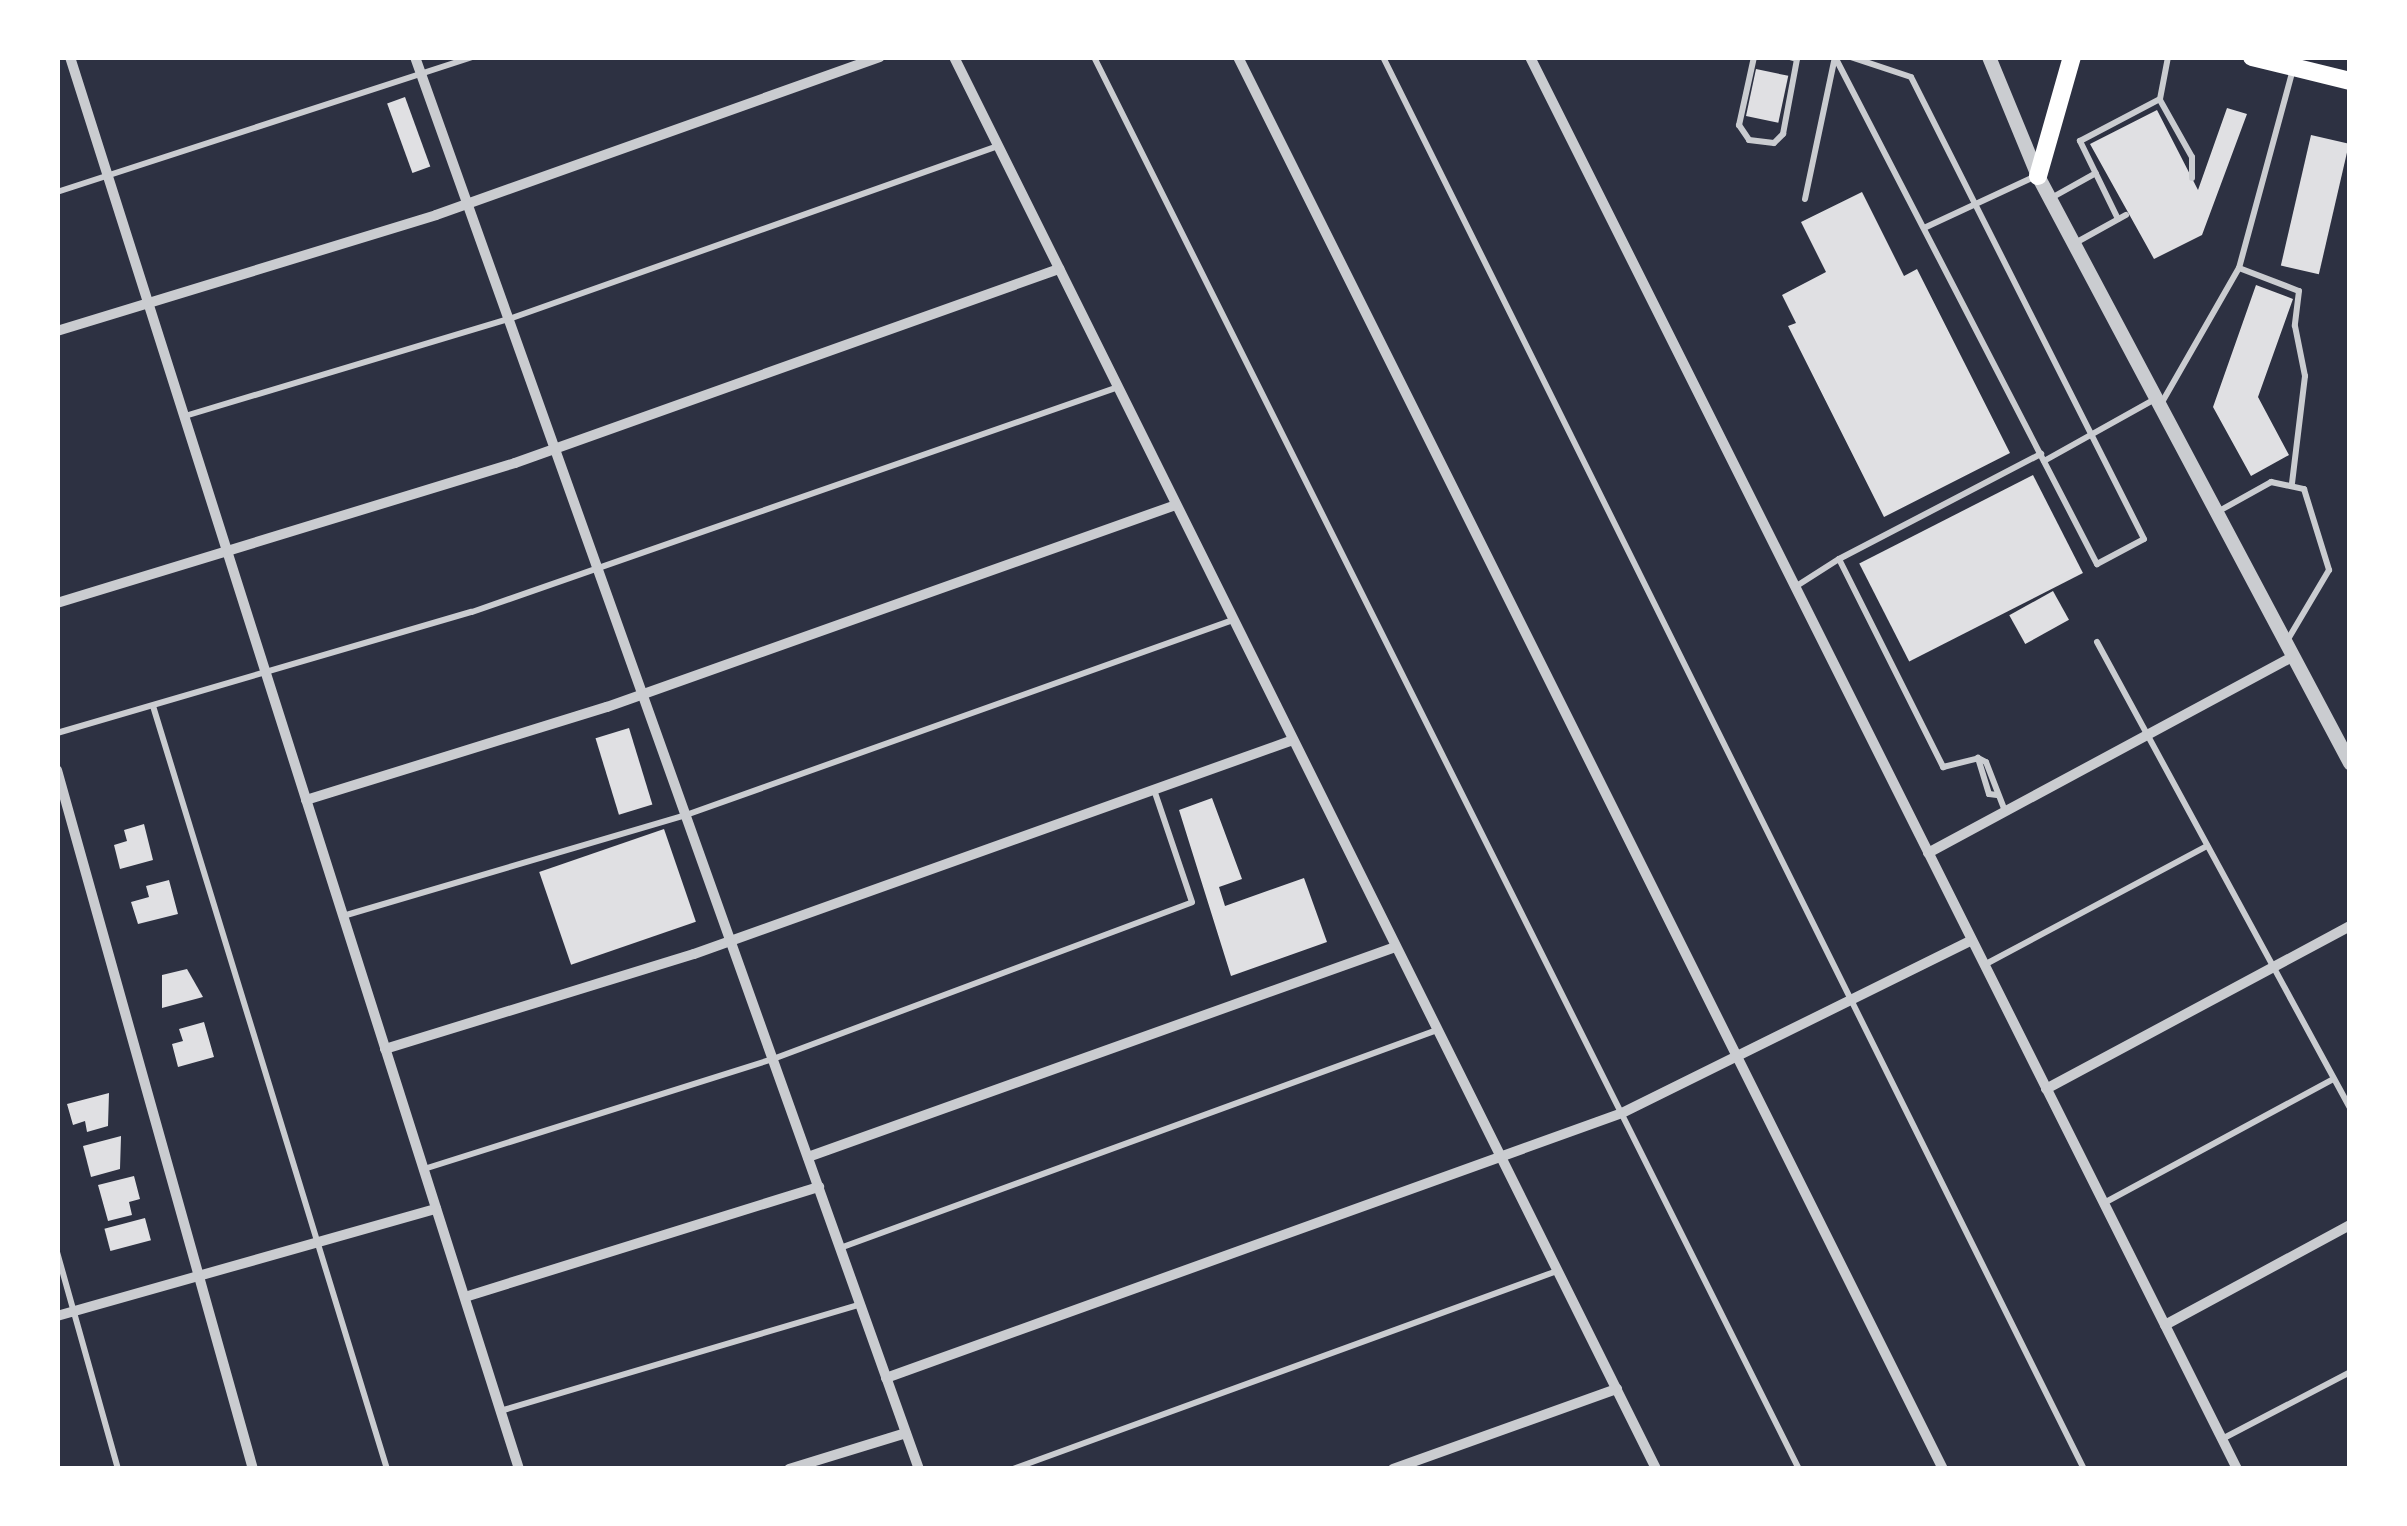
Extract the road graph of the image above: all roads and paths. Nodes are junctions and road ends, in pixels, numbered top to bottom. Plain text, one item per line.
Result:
1 (415, 57) edge
2 (472, 57) edge
3 (880, 57) edge
4 (954, 57) edge
5 (1094, 57) edge
6 (1238, 57) edge
7 (1383, 57) edge
8 (1529, 57) edge
9 (1754, 57) edge
10 (1835, 57) edge
11 (1851, 57) edge
12 (1989, 57) edge
13 (2072, 57) edge
14 (2168, 57) edge
15 (2252, 57) edge
16 (64, 58) edge
17 (1793, 58) edge
18 (2302, 65) edge
19 (422, 74) junction
20 (2350, 81) edge
21 (2160, 99) junction
22 (998, 146) junction
23 (2096, 172) junction
24 (108, 176) junction
25 (2038, 176) junction
26 (2192, 178) dead end
27 (57, 192) edge
28 (2050, 199) junction
29 (1805, 200) dead end
30 (1974, 202) junction
31 (468, 204) junction
32 (1924, 228) junction
33 (2074, 244) junction
34 (2239, 268) junction
35 (1059, 269) junction
36 (148, 303) junction
37 (509, 319) junction
38 (57, 331) edge
39 (1118, 387) junction
40 (2157, 403) junction
41 (184, 416) junction
42 (2092, 434) junction
43 (556, 449) junction
44 (2042, 458) junction
45 (2292, 483) junction
46 (1177, 505) junction
47 (2215, 513) junction
48 (227, 550) junction
49 (1839, 560) junction
50 (597, 565) junction
51 (1795, 587) junction
52 (57, 603) edge
53 (1234, 620) junction
54 (2097, 643) dead end
55 (2289, 651) junction
56 (266, 674) junction
57 (643, 694) junction
58 (153, 706) junction
59 (57, 733) edge
60 (2147, 735) junction
61 (1293, 740) junction
62 (2350, 764) edge
63 (57, 770) edge
64 (1154, 790) junction
65 (306, 800) junction
66 (2006, 812) junction
67 (686, 815) junction
68 (2207, 846) junction
69 (1928, 853) junction
70 (343, 916) junction
71 (2350, 926) edge
72 (731, 940) junction
73 (1972, 940) junction
74 (1395, 946) junction
75 (1984, 965) junction
76 (2273, 967) junction
77 (1853, 999) junction
78 (1436, 1030) junction
79 (386, 1049) junction
80 (1737, 1056) junction
81 (773, 1059) junction
82 (2334, 1078) junction
83 (2046, 1088) junction
84 (2350, 1108) edge
85 (1622, 1113) junction
86 (808, 1157) junction
87 (1499, 1157) junction
88 (424, 1169) junction
89 (819, 1187) junction
90 (2104, 1203) junction
91 (436, 1209) junction
92 (2350, 1226) edge
93 (318, 1242) junction
94 (840, 1248) junction
95 (57, 1252) edge
96 (1557, 1271) junction
97 (198, 1276) junction
98 (465, 1297) junction
99 (860, 1304) junction
100 (74, 1311) junction
101 (57, 1316) edge
102 (2165, 1325) junction
103 (2350, 1372) edge
104 (886, 1378) junction
105 (1617, 1389) junction
106 (500, 1411) junction
107 (906, 1433) junction
108 (2222, 1439) junction
109 (118, 1469) edge
110 (253, 1469) edge
111 (387, 1469) edge
112 (519, 1469) edge
113 (789, 1469) edge
114 (919, 1469) edge
115 (1013, 1469) edge
116 (1394, 1469) edge
117 (1656, 1469) edge
118 (1799, 1469) edge
119 (1943, 1469) edge
120 (2084, 1469) edge
121 (2237, 1469) edge

1 - 19 street
2 - 19 lane
3 - 31 street
4 - 22 street
5 - 85 lane
6 - 80 street
7 - 77 lane
8 - 51 street
9 - 17 lane
10 - 29 lane
10 - 32 lane
11 - 30 lane
12 - 25 street
13 - 25 main road
14 - 21 lane
15 - 18 main road
16 - 24 street
18 - 20 main road
18 - 34 lane
19 - 24 lane
19 - 31 street
21 - 23 lane
21 - 26 lane
22 - 35 street
22 - 37 lane
23 - 28 lane
23 - 33 lane
24 - 27 lane
24 - 36 street
25 - 28 street
25 - 30 lane
28 - 33 street
30 - 32 lane
30 - 42 lane
31 - 36 street
31 - 37 street
32 - 44 lane
33 - 40 street
34 - 40 lane
34 - 45 lane
35 - 39 street
35 - 43 street
36 - 38 street
36 - 41 street
37 - 41 lane
37 - 43 street
39 - 46 street
39 - 50 lane
40 - 42 lane
40 - 47 street
41 - 48 street
42 - 44 lane
42 - 44 lane
43 - 48 street
43 - 50 street
44 - 49 lane
45 - 47 lane
45 - 55 lane
46 - 53 street
46 - 57 street
47 - 55 street
48 - 52 street
48 - 56 street
49 - 51 lane
49 - 66 lane
50 - 56 lane
50 - 57 street
51 - 69 street
53 - 61 street
53 - 67 lane
54 - 60 lane
55 - 60 street
55 - 62 street
56 - 58 lane
56 - 65 street
57 - 65 street
57 - 67 street
58 - 59 lane
58 - 93 lane
60 - 66 street
60 - 68 lane
61 - 64 street
61 - 74 street
63 - 97 street
64 - 72 street
64 - 81 lane
65 - 70 street
66 - 69 street
67 - 70 lane
67 - 72 street
68 - 75 lane
68 - 76 lane
69 - 73 street
70 - 79 street
71 - 76 street
72 - 79 street
72 - 81 street
73 - 75 street
73 - 77 street
74 - 78 street
74 - 86 street
75 - 83 street
76 - 82 lane
76 - 83 street
77 - 80 street
77 - 120 lane
78 - 87 street
78 - 94 lane
79 - 88 street
80 - 85 street
80 - 119 street
81 - 86 street
81 - 88 lane
82 - 84 lane
82 - 90 lane
83 - 90 street
85 - 87 street
85 - 118 lane
86 - 89 street
87 - 96 street
87 - 104 street
88 - 91 street
89 - 94 street
89 - 98 street
90 - 102 street
91 - 93 street
91 - 98 street
92 - 102 street
93 - 97 street
93 - 111 lane
94 - 99 street
95 - 100 lane
96 - 105 street
96 - 115 lane
97 - 100 street
97 - 110 street
98 - 106 street
99 - 104 street
99 - 106 lane
100 - 101 street
100 - 109 lane
102 - 108 street
103 - 108 lane
104 - 107 street
105 - 116 street
105 - 117 street
106 - 112 street
107 - 113 street
107 - 114 street
108 - 121 street

